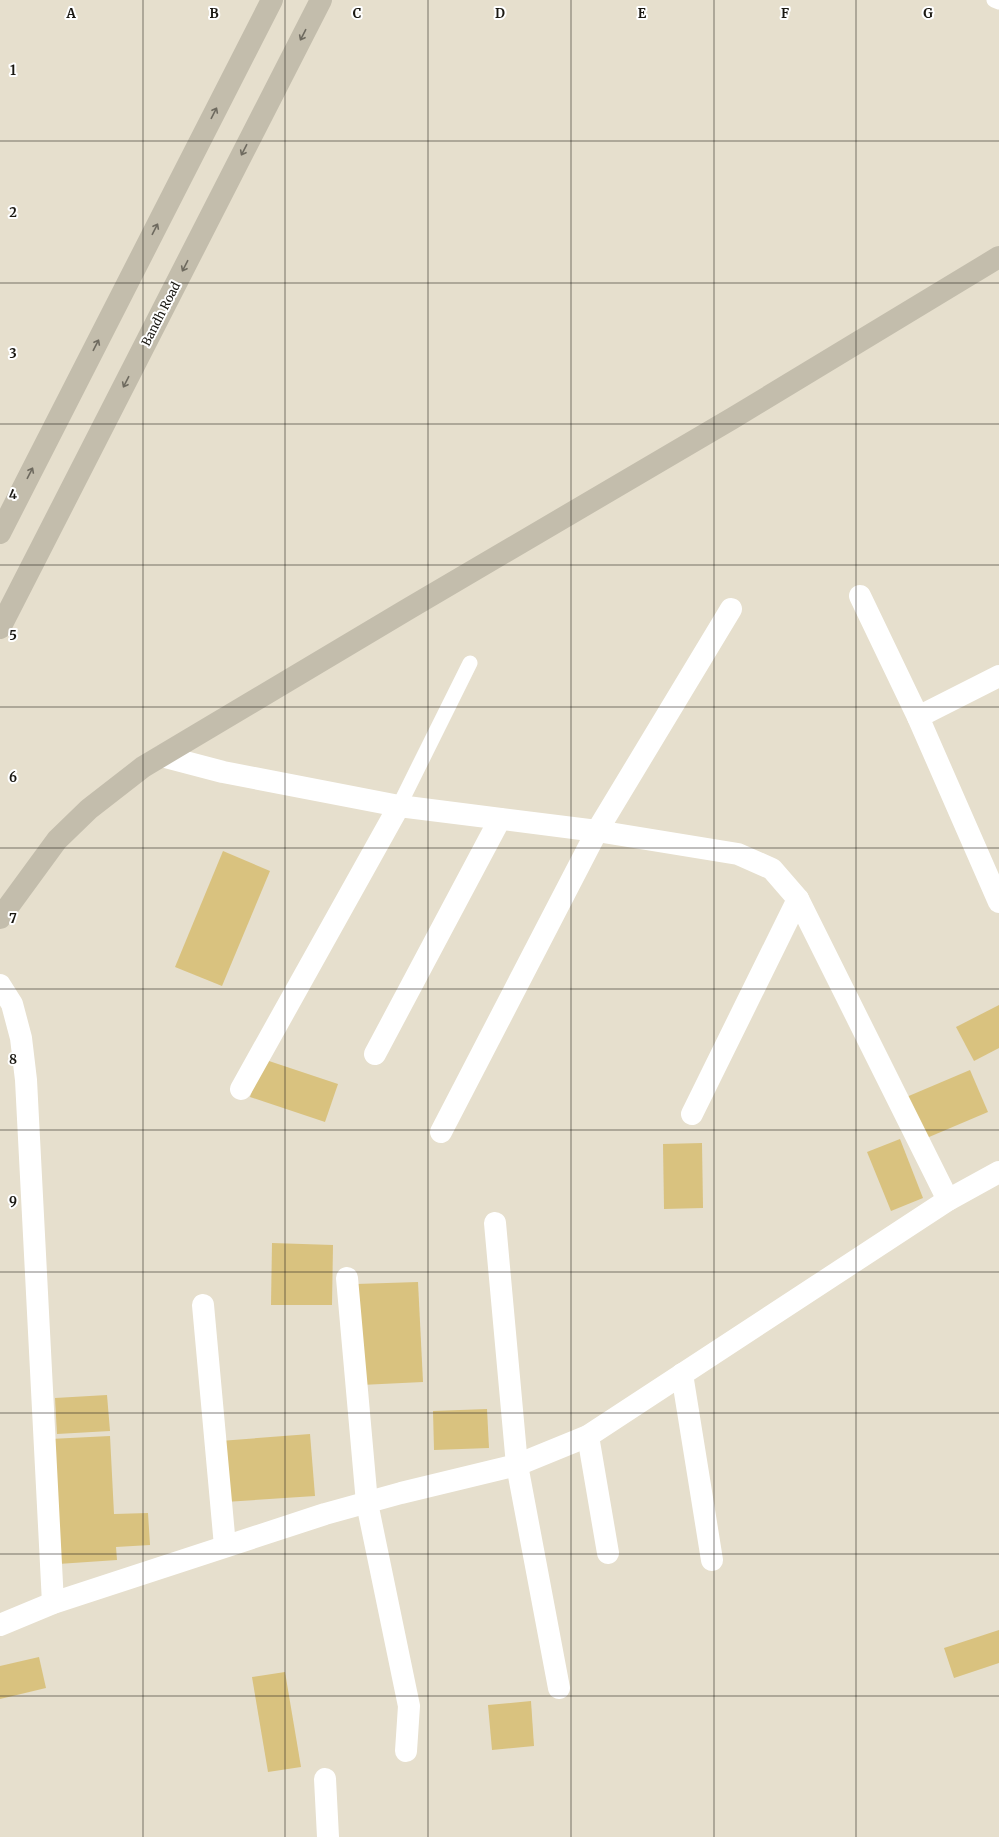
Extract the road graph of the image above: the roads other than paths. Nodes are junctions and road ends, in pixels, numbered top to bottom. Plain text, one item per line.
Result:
1 (272, 0) edge
2 (321, 0) edge
3 (994, 0) edge
4 (999, 2) edge
5 (999, 257) edge
6 (0, 533) edge
7 (860, 596) dead end
8 (731, 609) dead end
9 (0, 628) edge
10 (470, 663) dead end
11 (999, 676) edge
12 (918, 717) junction
13 (162, 756) junction
14 (399, 806) junction
15 (500, 819) junction
16 (597, 831) junction
17 (798, 899) junction
18 (999, 902) edge
19 (0, 918) edge
20 (0, 985) edge
21 (375, 1054) dead end
22 (241, 1089) dead end
23 (692, 1114) dead end
24 (441, 1132) dead end
25 (999, 1172) edge
26 (948, 1200) junction
27 (495, 1223) dead end
28 (347, 1278) dead end
29 (203, 1305) dead end
30 (682, 1374) junction
31 (588, 1436) junction
32 (517, 1464) junction
33 (367, 1503) junction
34 (225, 1546) junction
35 (608, 1553) dead end
36 (712, 1560) dead end
37 (53, 1603) junction
38 (0, 1625) edge
39 (559, 1688) dead end
40 (406, 1751) dead end
41 (325, 1778) dead end
42 (328, 1837) edge

6 -> 1 main road
2 -> 9 main road, Bandh Road
3 - 4 lane
5 - 13 main road
7 - 12 street
8 - 16 street
10 - 14 lane
11 - 12 street
12 - 18 street
13 - 14 street
13 - 19 main road
14 - 15 street
14 - 22 street
15 - 16 street
15 - 21 street
16 - 17 street
16 - 24 street
17 - 23 street
17 - 26 street
20 - 37 street
25 - 26 street
26 - 30 street
27 - 32 street
28 - 33 street
29 - 34 street
30 - 31 street
30 - 36 street
31 - 32 street
31 - 35 street
32 - 33 street
32 - 39 street
33 - 34 street
33 - 40 street
34 - 37 street
37 - 38 street
41 - 42 street

